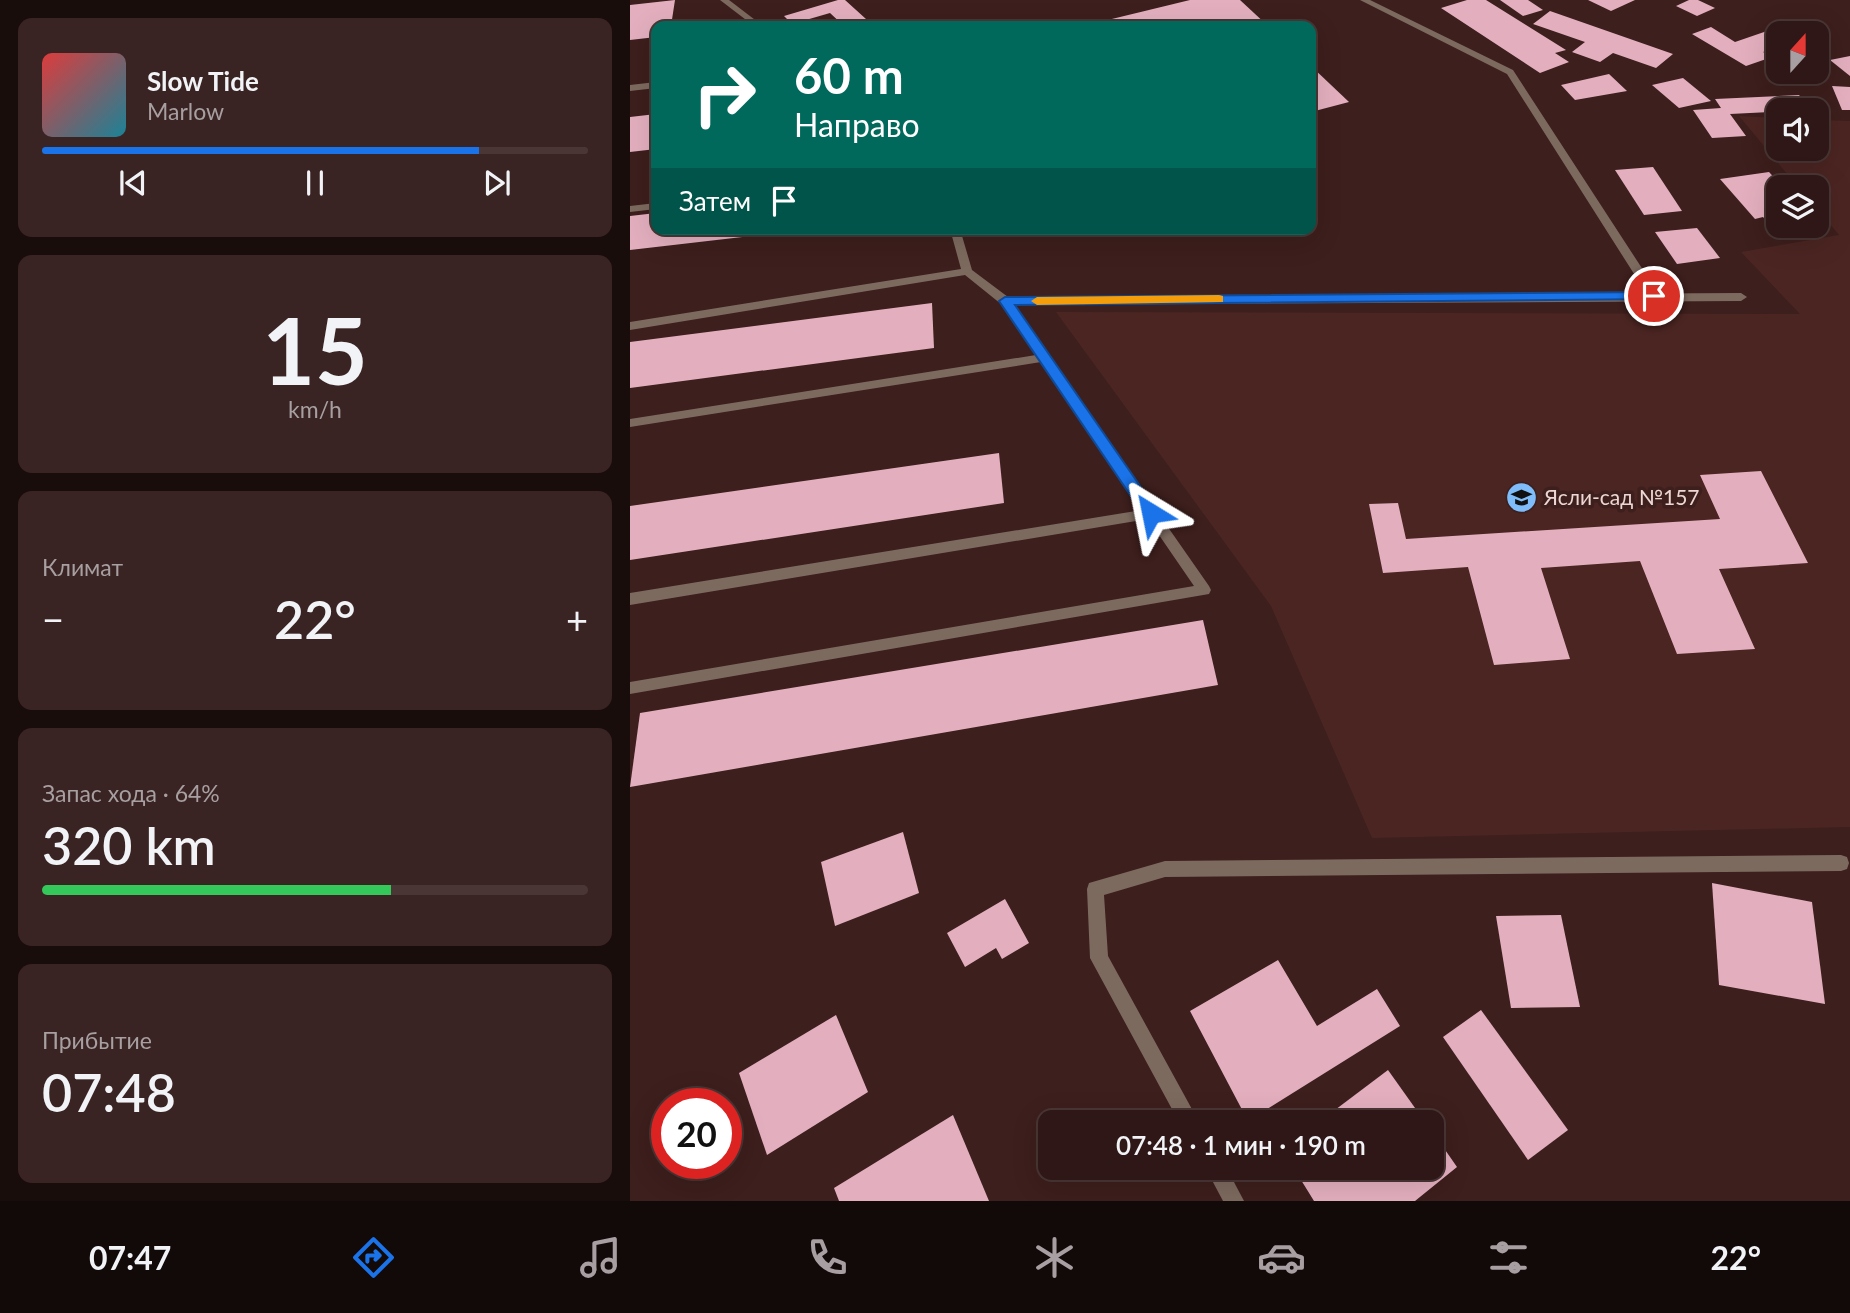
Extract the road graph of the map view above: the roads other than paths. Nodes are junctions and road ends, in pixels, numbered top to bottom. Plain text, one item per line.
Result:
1 (724, 0) edge
2 (1364, 0) edge
3 (752, 21) edge
4 (651, 86) edge
5 (630, 88) edge
6 (651, 207) edge
7 (630, 209) edge
8 (958, 235) edge
9 (967, 271) junction
10 (1654, 296) junction
11 (1741, 297) dead end
12 (1005, 301) junction
13 (630, 326) edge
14 (1043, 358) junction
15 (630, 423) edge
16 (1151, 513) junction
17 (630, 599) edge
18 (630, 688) edge
19 (1841, 863) dead end
20 (1183, 1110) edge
21 (1222, 1180) edge
22 (1234, 1201) edge

1 - 3 street
2 - 10 street
4 - 5 street
6 - 7 street
8 - 9 street
9 - 12 street
9 - 13 street
10 - 11 street
10 - 12 street
12 - 14 street
14 - 15 street
14 - 16 street
16 - 17 street
16 - 18 street
19 - 20 street
21 - 22 street

